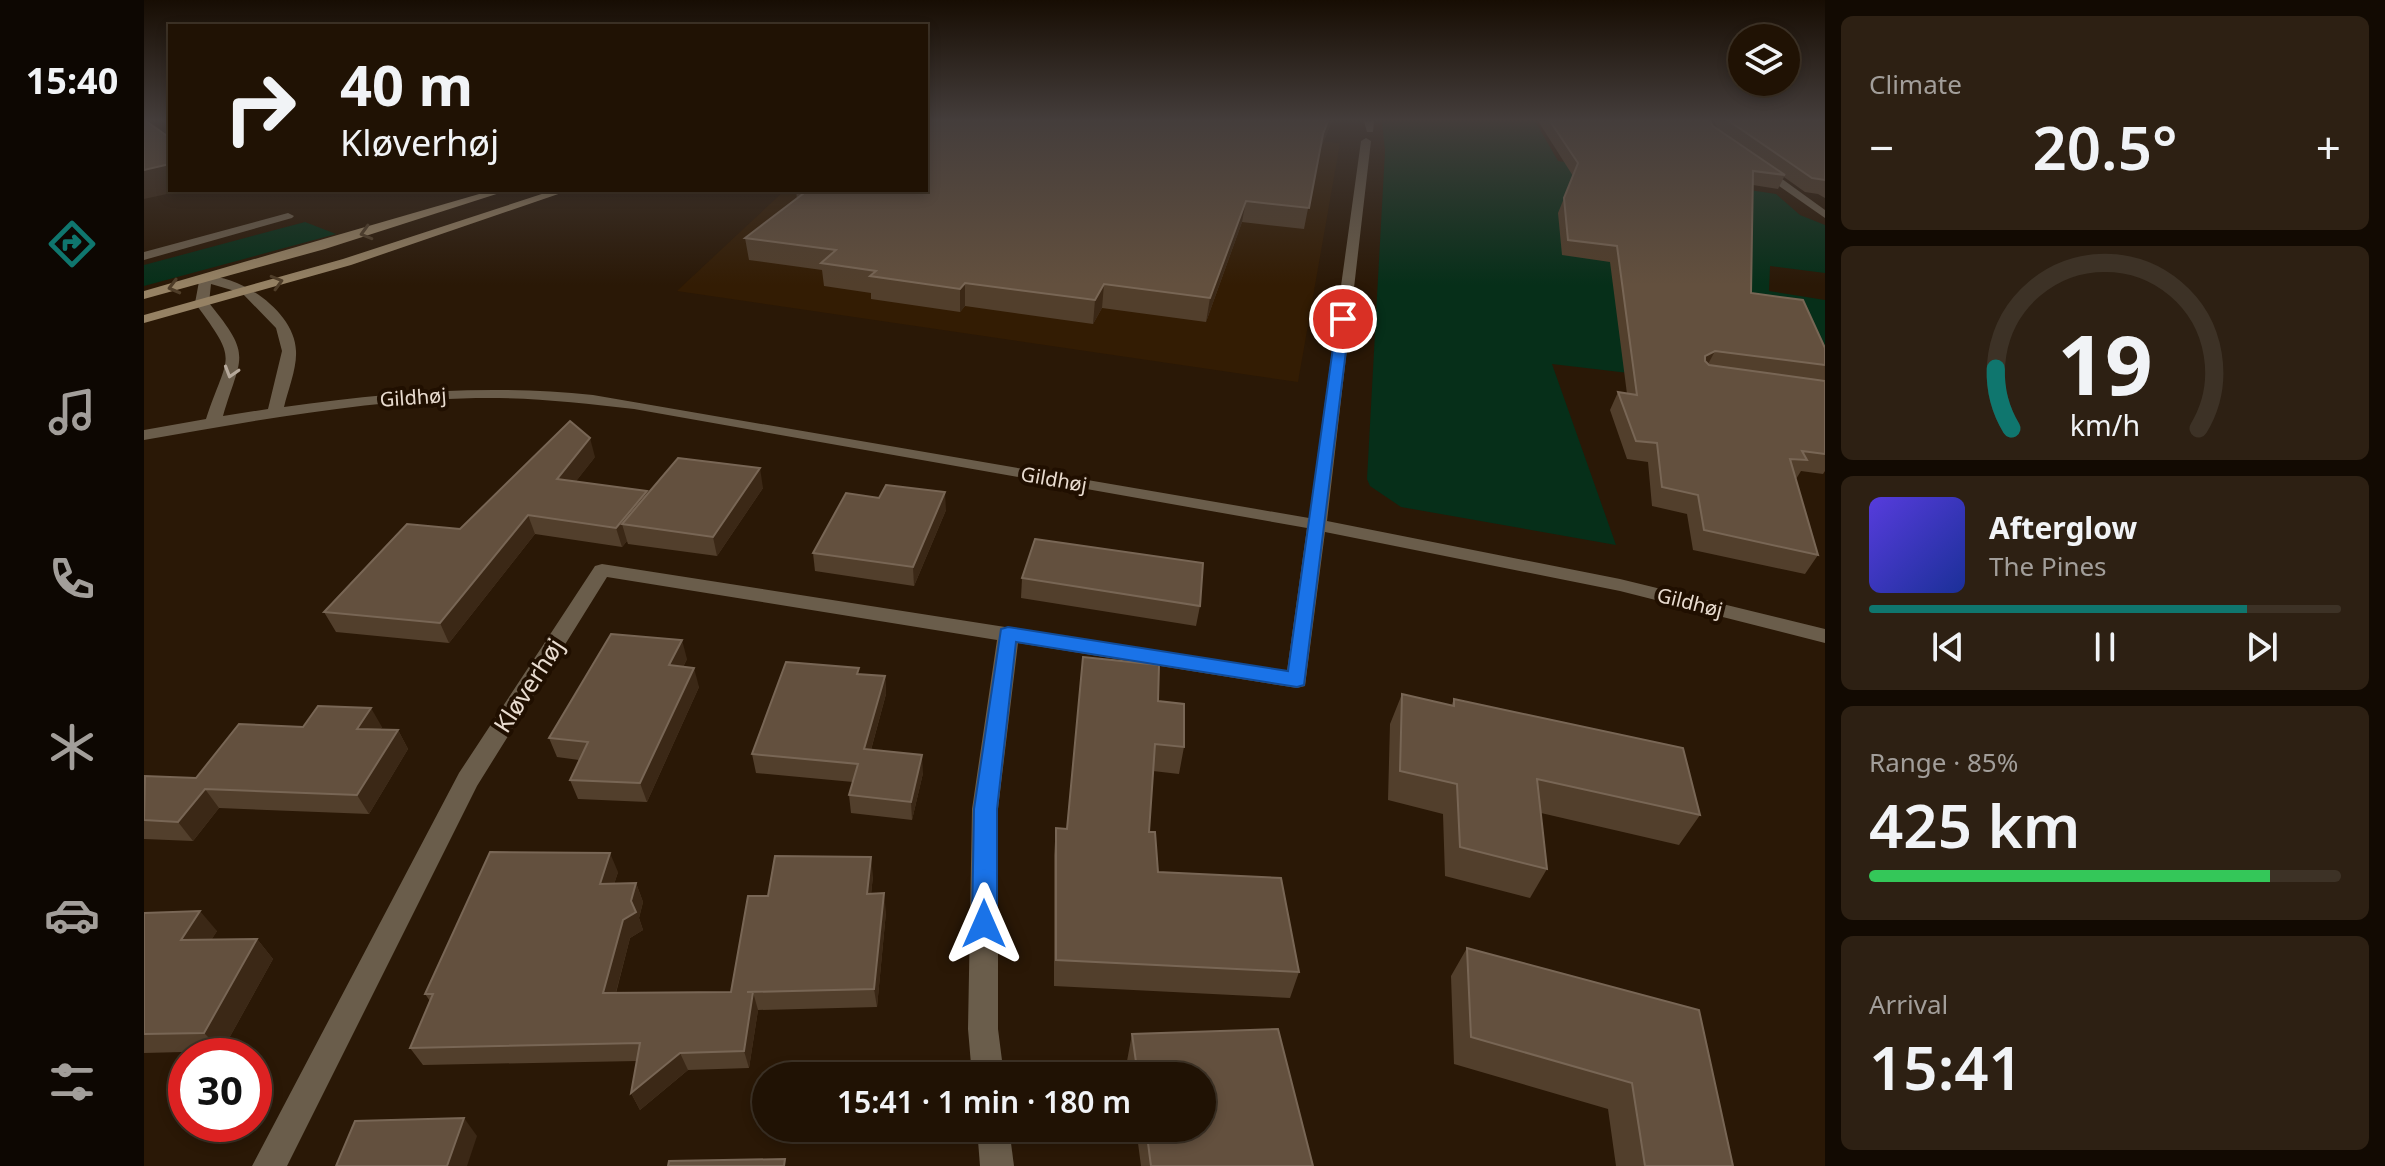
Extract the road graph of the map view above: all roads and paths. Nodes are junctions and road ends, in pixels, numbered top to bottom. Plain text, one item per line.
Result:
1 (1362, 175) edge
2 (1770, 175) edge
3 (497, 192) edge
4 (559, 192) edge
5 (1825, 215) edge
6 (288, 216) dead end
7 (144, 256) edge
8 (205, 279) junction
9 (247, 290) junction
10 (144, 295) edge
11 (202, 303) junction
12 (144, 319) edge
13 (275, 412) junction
14 (213, 423) junction
15 (144, 435) edge
16 (1319, 525) junction
17 (1008, 634) junction
18 (1825, 636) edge
19 (987, 1062) edge
20 (994, 1142) edge
21 (269, 1166) edge
22 (997, 1166) edge

1 - 16 street
2 - 5 street
3 -> 8 street
9 -> 4 street
6 - 7 street
8 - 9 street
8 -> 10 street
8 - 11 street
9 - 11 street
9 - 13 street
11 - 12 street
11 -> 14 street
13 - 14 street, Gildhøj
13 - 16 street, Gildhøj
14 - 15 street, Gildhøj
16 - 17 street, Kløverhøj
16 - 18 street, Gildhøj
17 - 19 street
17 - 21 street, Kløverhøj
20 - 22 street

